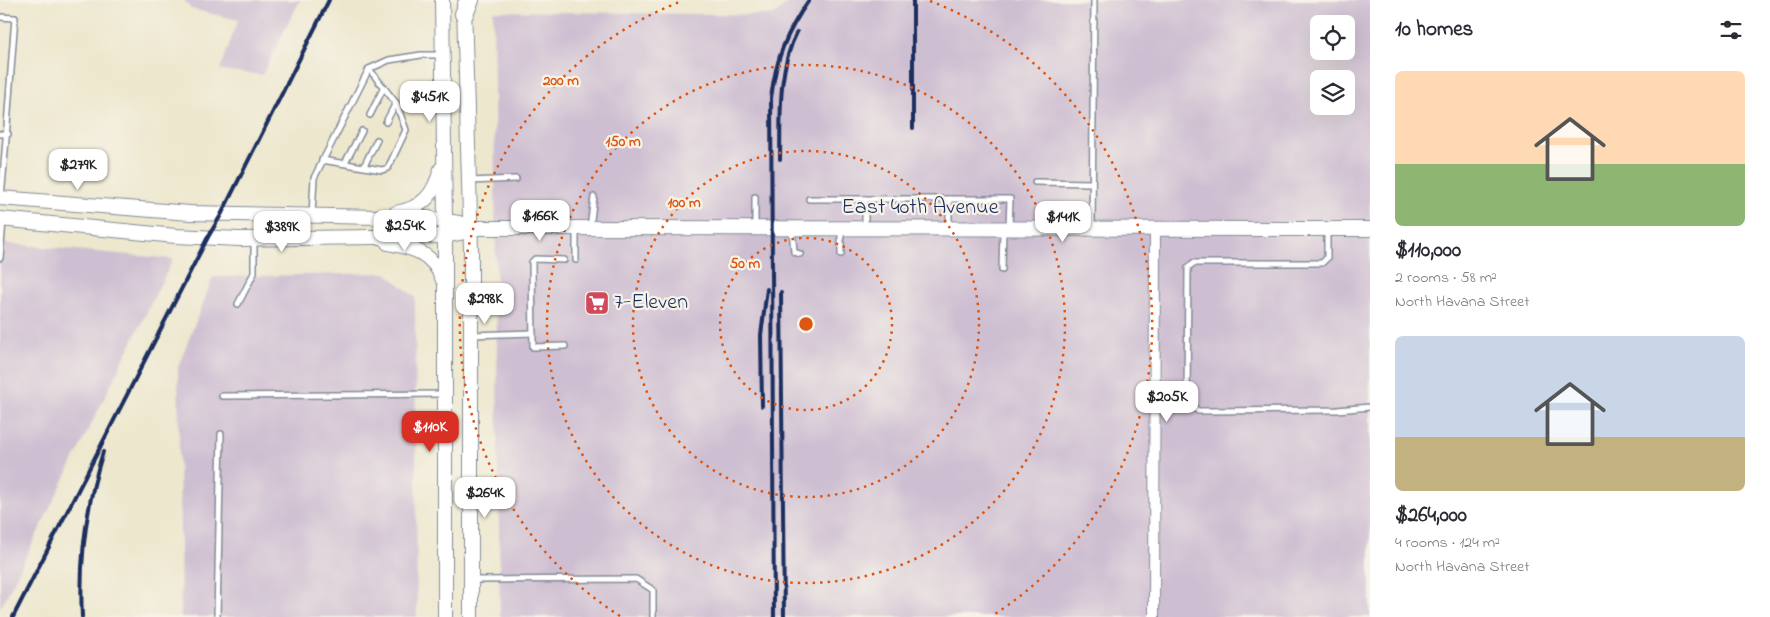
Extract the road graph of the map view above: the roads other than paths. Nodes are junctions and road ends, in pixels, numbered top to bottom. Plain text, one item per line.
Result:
1 (442, 0) edge
2 (1094, 0) edge
3 (466, 5) edge
4 (0, 17) edge
5 (442, 55) junction
6 (369, 69) junction
7 (384, 87) junction
8 (396, 102) junction
9 (370, 115) dead end
10 (386, 122) dead end
11 (362, 131) dead end
12 (0, 134) edge
13 (8, 134) junction
14 (377, 140) dead end
15 (445, 151) junction
16 (322, 160) junction
17 (346, 163) junction
18 (364, 166) junction
19 (516, 178) dead end
20 (468, 181) junction
21 (1035, 182) dead end
22 (1092, 183) junction
23 (594, 197) dead end
24 (755, 197) dead end
25 (0, 198) edge
26 (809, 199) dead end
27 (865, 199) junction
28 (950, 199) junction
29 (30, 201) junction
30 (312, 216) junction
31 (375, 216) junction
32 (2, 219) edge
33 (445, 220) junction
34 (28, 222) junction
35 (470, 228) junction
36 (576, 228) junction
37 (590, 228) junction
38 (756, 229) junction
39 (792, 229) junction
40 (841, 229) junction
41 (866, 229) junction
42 (949, 229) junction
43 (1006, 229) junction
44 (1092, 229) junction
45 (1155, 229) junction
46 (1327, 229) junction
47 (1370, 229) edge
48 (445, 236) junction
49 (365, 238) junction
50 (254, 239) junction
51 (800, 254) dead end
52 (841, 254) dead end
53 (0, 258) edge
54 (564, 260) dead end
55 (576, 260) dead end
56 (1002, 270) dead end
57 (445, 288) junction
58 (238, 304) dead end
59 (533, 333) junction
60 (471, 335) junction
61 (565, 346) dead end
62 (445, 394) junction
63 (222, 396) dead end
64 (1370, 407) edge
65 (221, 434) dead end
66 (471, 580) junction
67 (218, 617) edge
68 (445, 617) edge
69 (471, 617) edge
70 (652, 617) edge
71 (1154, 617) edge

1 - 5 street
2 - 22 lane
3 - 20 street
4 - 13 lane
5 - 6 lane
5 - 15 street
6 - 7 lane
6 - 16 lane
7 - 8 lane
7 - 9 lane
8 - 10 lane
8 - 18 lane
11 - 17 lane
12 - 13 lane
13 - 25 lane
14 - 18 lane
15 - 31 street
15 - 33 street
16 - 17 lane
16 - 30 lane
17 - 18 lane
19 - 20 lane
20 - 35 street
21 - 22 lane
22 - 44 lane
23 - 37 lane
24 - 38 lane
25 - 29 street, East 40th Avenue
26 - 27 lane
27 - 28 lane
27 - 41 lane
28 - 42 lane
28 - 43 lane
29 - 30 street, East 40th Avenue
29 - 32 street
29 - 34 street
30 - 31 street, East 40th Avenue
31 - 33 street, East 40th Avenue
32 - 34 street, East 40th Avenue
32 - 53 lane
33 - 35 street, East 40th Avenue
33 - 48 street
34 - 50 street, East 40th Avenue
35 - 36 street, East 40th Avenue
35 - 48 street, East 40th Avenue
35 - 60 street
36 - 37 street, East 40th Avenue
36 - 55 lane
37 - 38 street, East 40th Avenue
38 - 39 street, East 40th Avenue
39 - 40 street, East 40th Avenue
39 - 51 lane
40 - 41 street, East 40th Avenue
40 - 52 lane
41 - 42 street, East 40th Avenue
42 - 43 street, East 40th Avenue
43 - 44 street, East 40th Avenue
43 - 56 lane
44 - 45 street, East 40th Avenue
45 - 46 street, East 40th Avenue
45 - 71 street
46 - 47 street, East 40th Avenue
46 - 64 lane
48 - 49 street, East 40th Avenue
48 - 57 street
49 - 50 street, East 40th Avenue
49 - 57 street
50 - 58 lane
54 - 59 lane
57 - 62 street
59 - 60 lane
59 - 61 lane
60 - 66 street
62 - 63 lane
62 - 68 street
65 - 67 lane
66 - 69 street
66 - 70 lane

